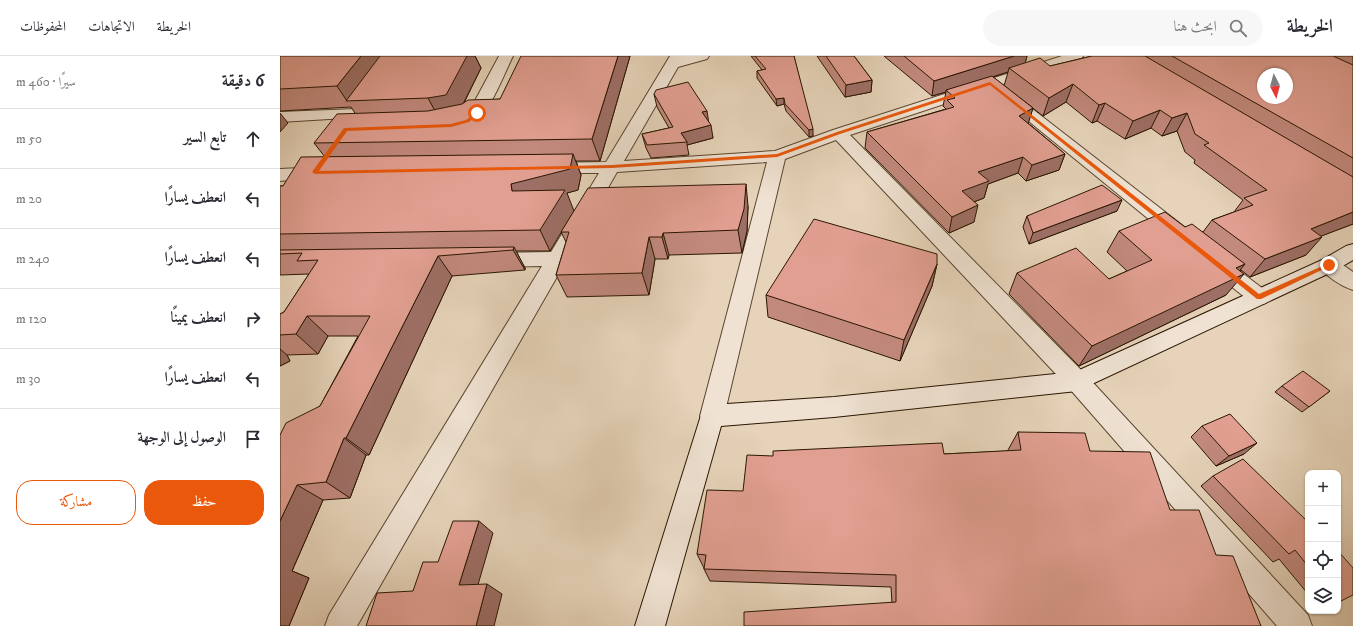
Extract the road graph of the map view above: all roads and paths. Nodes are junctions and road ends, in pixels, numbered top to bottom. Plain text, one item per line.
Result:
1 (506, 56) edge
2 (702, 56) edge
3 (1076, 56) edge
4 (675, 60) edge
5 (1049, 60) edge
6 (990, 84) junction
7 (365, 101) edge
8 (356, 114) junction
9 (280, 117) edge
10 (451, 125) edge
11 (346, 129) edge
12 (839, 133) junction
13 (777, 156) junction
14 (612, 167) junction
15 (534, 168) edge
16 (338, 172) edge
17 (282, 176) edge
18 (1353, 251) edge
19 (557, 259) junction
20 (470, 260) edge
21 (1329, 265) junction
22 (1353, 282) edge
23 (1259, 297) junction
24 (1077, 381) junction
25 (712, 416) junction
26 (340, 626) edge
27 (650, 626) edge
28 (1297, 626) edge

1 - 10 street
2 - 4 street
3 - 5 street
4 - 14 street
5 - 6 street
6 - 12 street
6 - 23 street
7 - 8 street
8 - 9 street
8 - 11 street
12 - 13 street
12 - 24 street
13 - 14 street
13 - 25 street
14 - 15 street
14 - 19 street
16 - 17 street
18 - 21 street
19 - 20 street
19 - 26 street
21 - 22 street
21 - 23 street
23 - 24 street
24 - 25 street
24 - 28 street
25 - 27 street

